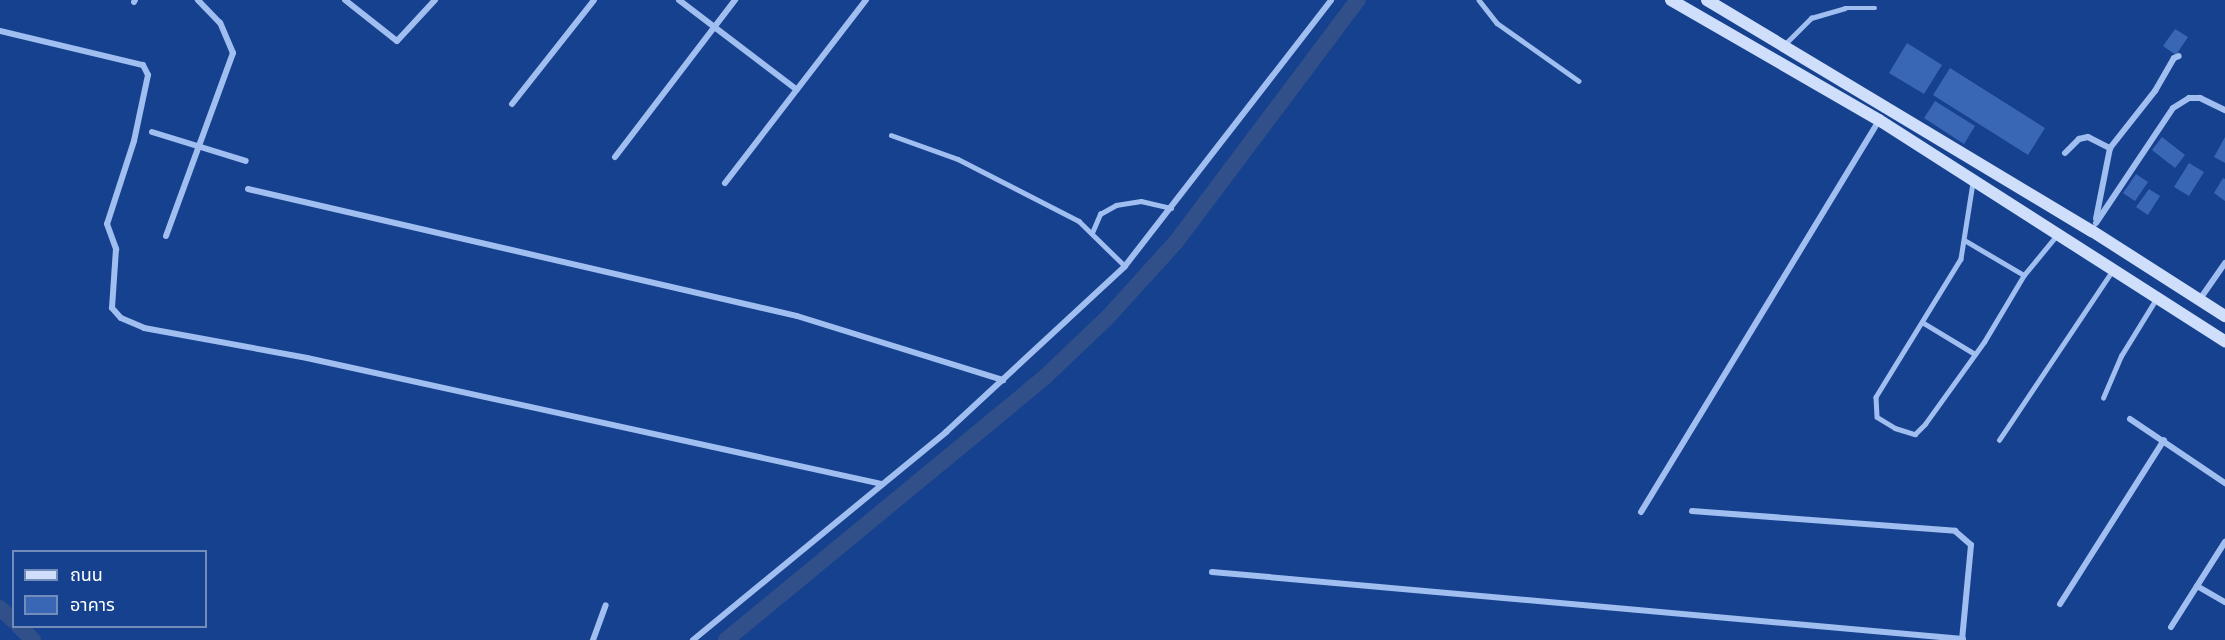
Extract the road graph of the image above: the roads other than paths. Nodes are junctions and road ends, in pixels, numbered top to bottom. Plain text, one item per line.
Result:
1 (198, 0) edge
2 (345, 0) edge
3 (435, 0) edge
4 (594, 0) edge
5 (679, 0) edge
6 (735, 0) edge
7 (866, 0) edge
8 (1331, 0) edge
9 (1479, 0) edge
10 (1671, 0) edge
11 (1707, 0) edge
12 (1875, 8) dead end
13 (714, 27) junction
14 (0, 31) edge
15 (1784, 46) junction
16 (2179, 56) dead end
17 (1579, 81) dead end
18 (796, 90) junction
19 (512, 104) dead end
20 (2225, 110) edge
21 (1878, 120) junction
22 (152, 132) dead end
23 (891, 135) dead end
24 (199, 147) junction
25 (2110, 148) junction
26 (2065, 153) dead end
27 (615, 157) dead end
28 (246, 161) dead end
29 (1974, 181) junction
30 (725, 183) dead end
31 (248, 189) dead end
32 (1171, 208) junction
33 (2094, 227) junction
34 (1092, 233) junction
35 (2058, 234) junction
36 (166, 236) dead end
37 (1966, 241) junction
38 (2225, 263) edge
39 (1125, 266) junction
40 (2113, 270) junction
41 (2024, 275) junction
42 (2158, 297) junction
43 (2200, 299) junction
44 (2225, 316) edge
45 (1922, 322) junction
46 (2225, 341) edge
47 (1975, 354) junction
48 (1004, 380) junction
49 (2103, 398) dead end
50 (2130, 419) dead end
51 (1999, 440) dead end
52 (2164, 440) junction
53 (2225, 483) edge
54 (882, 484) junction
55 (1692, 511) dead end
56 (1641, 512) dead end
57 (2225, 542) edge
58 (1212, 572) dead end
59 (2197, 586) junction
60 (2225, 602) edge
61 (2060, 604) dead end
62 (606, 605) dead end
63 (2171, 627) dead end
64 (1962, 639) edge
65 (593, 640) edge
66 (693, 640) edge

1 - 24 street
2 - 3 street
4 - 19 street
5 - 13 street
6 - 13 street
7 - 18 street
8 - 32 street
9 - 17 lane
10 - 21 street
11 - 15 street
12 - 15 lane
13 - 18 street
13 - 27 street
14 - 54 street
15 - 33 street
16 - 25 street
18 - 30 street
20 - 33 street
21 - 29 street
21 - 56 street
22 - 24 street
23 - 34 lane
24 - 28 street
24 - 36 street
25 - 26 street
25 - 33 street
29 - 35 street
29 - 37 lane
31 - 48 street
32 - 34 lane
32 - 39 street
33 - 43 street
34 - 39 lane
35 - 40 street
35 - 41 lane
37 - 41 lane
37 - 45 lane
38 - 43 street
39 - 48 street
40 - 42 street
40 - 51 lane
41 - 47 lane
42 - 46 street
42 - 49 lane
43 - 44 street
45 - 47 lane
45 - 47 lane
48 - 54 street
50 - 52 street
52 - 53 street
52 - 61 street
54 - 66 street
55 - 64 street
57 - 59 street
58 - 64 street
59 - 60 street
59 - 63 street
62 - 65 street

